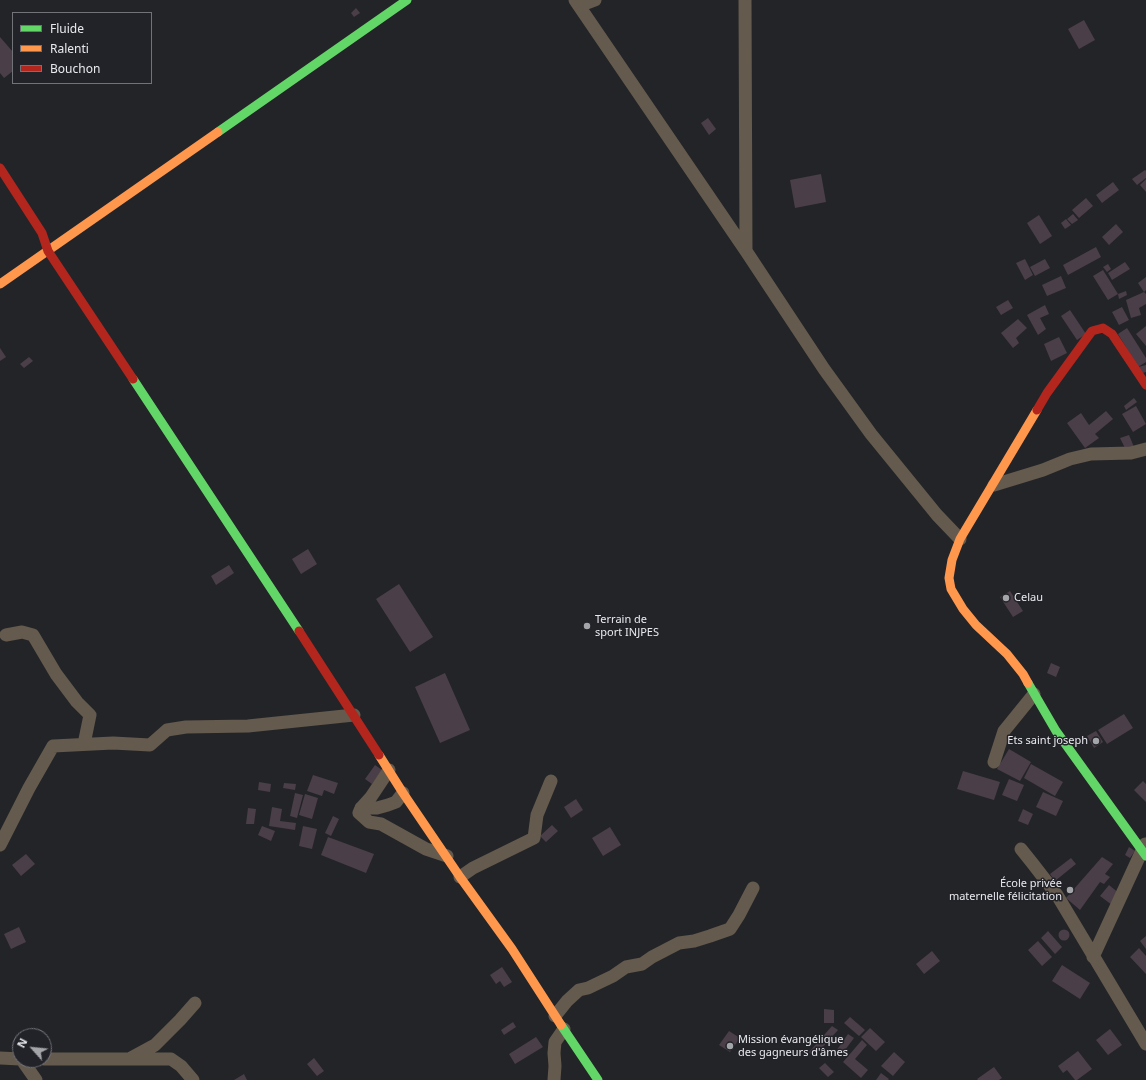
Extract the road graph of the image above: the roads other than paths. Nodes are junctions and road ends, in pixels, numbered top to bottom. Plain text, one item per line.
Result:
1 (407, 0) edge
2 (594, 0) edge
3 (745, 0) edge
4 (577, 3) edge
5 (0, 168) edge
6 (48, 251) junction
7 (746, 251) junction
8 (0, 284) edge
9 (1146, 385) edge
10 (1146, 449) edge
11 (994, 485) junction
12 (960, 539) junction
13 (6, 635) dead end
14 (1034, 694) junction
15 (354, 715) junction
16 (84, 744) junction
17 (994, 762) dead end
18 (389, 770) junction
19 (551, 781) dead end
20 (404, 793) junction
21 (361, 808) junction
22 (0, 845) edge
23 (1021, 849) dead end
24 (1145, 850) edge
25 (447, 856) junction
26 (460, 877) junction
27 (753, 888) dead end
28 (1093, 957) junction
29 (195, 1003) dead end
30 (555, 1016) junction
31 (564, 1029) junction
32 (1146, 1044) edge
33 (0, 1058) edge
34 (12, 1059) edge
35 (52, 1059) edge
36 (127, 1059) junction
37 (27, 1068) edge
38 (36, 1080) edge
39 (192, 1080) edge
40 (554, 1080) edge
41 (598, 1080) edge

1 - 6 street
2 - 4 street
3 - 7 street
4 - 7 street
5 - 6 street
6 - 8 street
6 - 15 street
7 - 12 street
9 - 11 street
10 - 11 street
11 - 12 street
12 - 14 street
13 - 16 street
14 - 17 street
14 - 24 street
15 - 16 street
15 - 18 street
16 - 22 street
18 - 20 street
18 - 21 street
19 - 26 street
20 - 21 street
20 - 25 street
21 - 25 street
23 - 28 street
24 - 28 street
25 - 26 street
26 - 30 street
27 - 30 street
28 - 32 street
29 - 36 street
30 - 31 street
31 - 40 street
31 - 41 street
33 - 34 street
35 - 36 street
36 - 39 street
37 - 38 street

